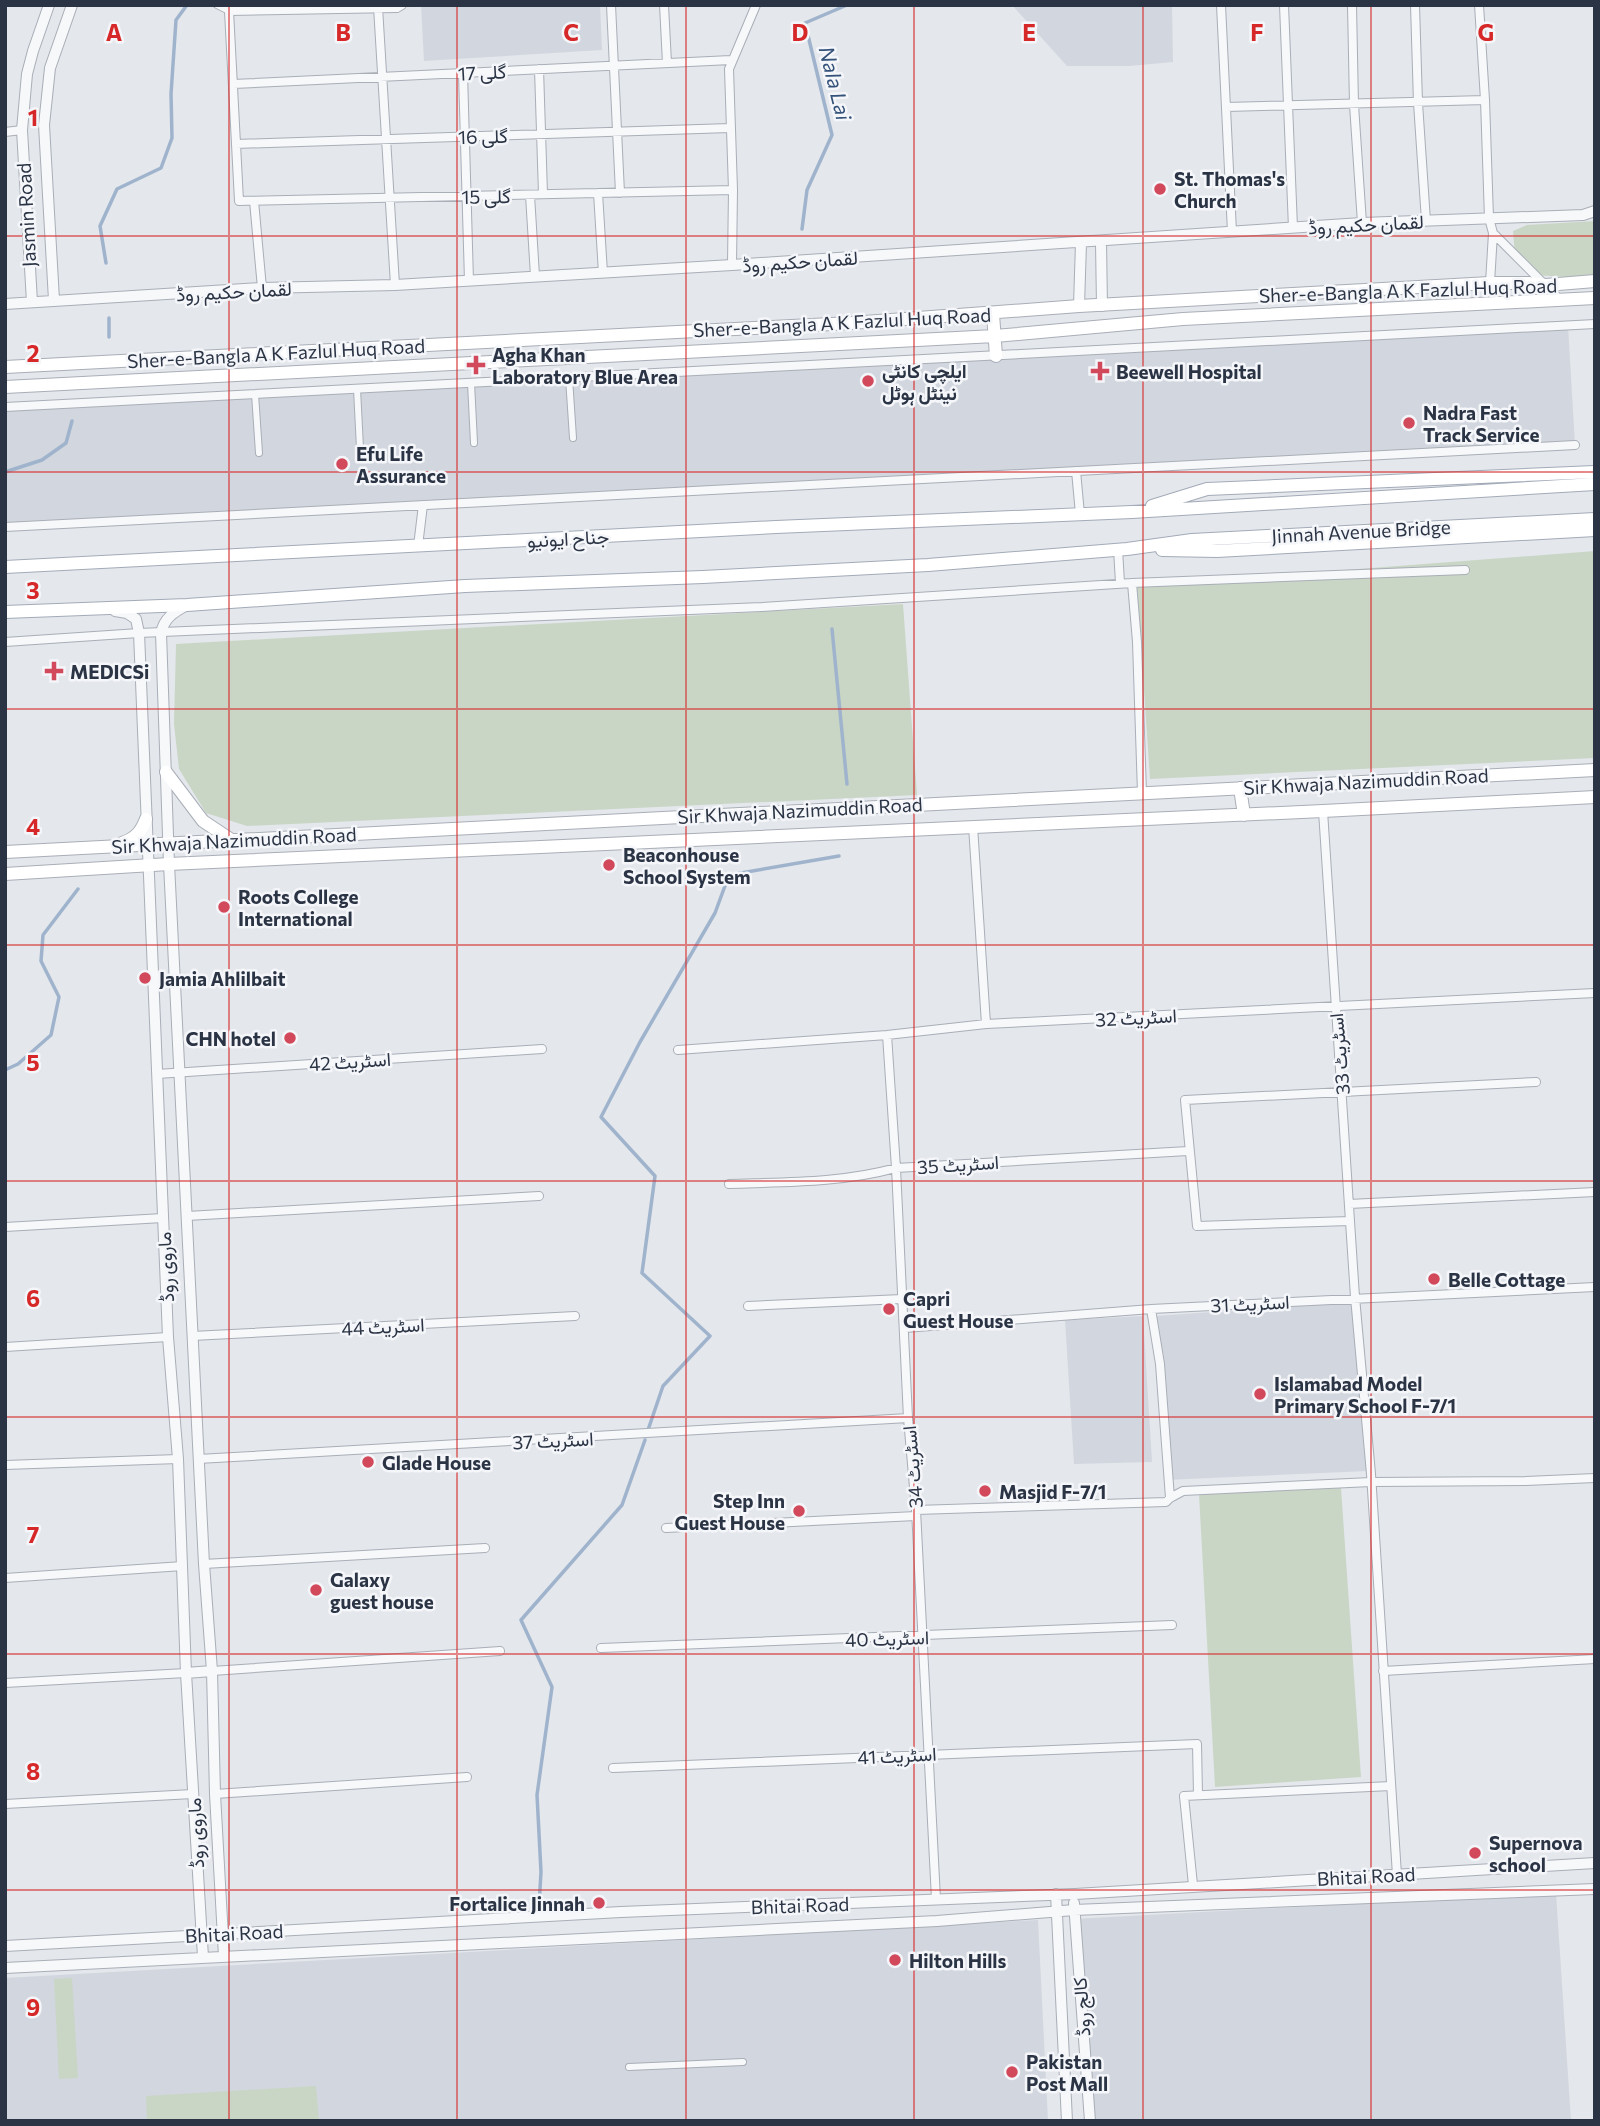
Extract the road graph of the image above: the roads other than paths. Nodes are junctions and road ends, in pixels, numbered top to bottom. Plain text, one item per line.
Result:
1 (49, 5) edge
2 (72, 5) edge
3 (217, 5) edge
4 (611, 5) edge
5 (664, 5) edge
6 (756, 5) edge
7 (1221, 5) edge
8 (1284, 5) edge
9 (1352, 5) edge
10 (1415, 5) edge
11 (1479, 5) edge
12 (402, 6) edge
13 (334, 7) edge
14 (378, 7) junction
15 (268, 8) edge
16 (229, 11) junction
17 (731, 60) junction
18 (667, 63) junction
19 (614, 65) junction
20 (539, 69) junction
21 (463, 73) junction
22 (383, 77) junction
23 (233, 84) junction
24 (1485, 100) junction
25 (1418, 103) junction
26 (1354, 105) junction
27 (1289, 106) junction
28 (1226, 107) junction
29 (44, 125) junction
30 (22, 127) junction
31 (730, 128) junction
32 (5, 132) edge
33 (617, 132) junction
34 (541, 134) junction
35 (465, 137) junction
36 (386, 139) junction
37 (236, 144) junction
38 (733, 190) junction
39 (598, 193) junction
40 (621, 193) junction
41 (543, 194) junction
42 (530, 195) junction
43 (466, 196) junction
44 (391, 198) junction
45 (254, 201) junction
46 (1595, 211) edge
47 (1489, 218) junction
48 (1426, 221) junction
49 (1362, 223) junction
50 (1293, 228) junction
51 (1232, 232) junction
52 (1493, 233) junction
53 (1101, 242) junction
54 (1081, 243) junction
55 (732, 265) junction
56 (603, 273) junction
57 (536, 276) junction
58 (469, 281) junction
59 (1595, 281) edge
60 (1490, 283) junction
61 (395, 285) junction
62 (1546, 285) junction
63 (262, 288) junction
64 (1595, 298) edge
65 (54, 300) junction
66 (1560, 300) junction
67 (32, 302) junction
68 (5, 304) edge
69 (1079, 306) junction
70 (1102, 306) junction
71 (993, 314) junction
72 (1595, 324) edge
73 (995, 335) junction
74 (435, 345) junction
75 (996, 356) junction
76 (434, 365) junction
77 (5, 367) edge
78 (569, 378) junction
79 (471, 383) junction
80 (434, 385) junction
81 (5, 387) edge
82 (357, 389) junction
83 (255, 394) junction
84 (5, 407) edge
85 (573, 438) dead end
86 (474, 443) dead end
87 (1575, 445) dead end
88 (360, 449) dead end
89 (259, 453) dead end
90 (1595, 464) edge
91 (1076, 471) junction
92 (1595, 472) edge
93 (1553, 473) junction
94 (1595, 484) edge
95 (423, 505) junction
96 (1132, 512) junction
97 (1080, 514) junction
98 (1595, 519) edge
99 (5, 527) edge
100 (1595, 530) edge
101 (1551, 533) junction
102 (1595, 540) edge
103 (418, 546) junction
104 (1122, 549) junction
105 (5, 567) edge
106 (1465, 570) dead end
107 (1120, 583) junction
108 (1132, 583) junction
109 (187, 605) junction
110 (96, 607) junction
111 (5, 612) edge
112 (139, 633) junction
113 (161, 633) junction
114 (5, 642) edge
115 (1595, 770) edge
116 (166, 772) junction
117 (1240, 788) junction
118 (1142, 793) junction
119 (1595, 797) edge
120 (1323, 811) junction
121 (1244, 815) junction
122 (146, 819) junction
123 (973, 826) junction
124 (232, 840) junction
125 (169, 843) junction
126 (147, 844) junction
127 (111, 846) junction
128 (5, 852) edge
129 (169, 864) junction
130 (148, 865) junction
131 (5, 874) edge
132 (1595, 993) edge
133 (1335, 1006) junction
134 (986, 1024) junction
135 (887, 1035) junction
136 (542, 1049) dead end
137 (678, 1050) dead end
138 (179, 1072) junction
139 (157, 1074) junction
140 (1536, 1082) dead end
141 (1343, 1091) junction
142 (1188, 1151) junction
143 (896, 1168) junction
144 (729, 1184) dead end
145 (1595, 1192) edge
146 (539, 1196) dead end
147 (1349, 1205) junction
148 (187, 1216) junction
149 (163, 1218) junction
150 (1350, 1221) junction
151 (5, 1227) edge
152 (1595, 1287) edge
153 (1355, 1297) junction
154 (902, 1299) junction
155 (748, 1306) dead end
156 (1151, 1309) junction
157 (575, 1316) dead end
158 (905, 1328) junction
159 (192, 1336) junction
160 (168, 1337) junction
161 (5, 1347) edge
162 (908, 1418) junction
163 (178, 1459) junction
164 (198, 1459) junction
165 (5, 1465) edge
166 (1595, 1478) edge
167 (1371, 1482) junction
168 (1170, 1498) junction
169 (916, 1513) junction
170 (666, 1528) dead end
171 (485, 1548) dead end
172 (204, 1564) junction
173 (183, 1566) junction
174 (5, 1578) edge
175 (1172, 1625) dead end
176 (922, 1636) junction
177 (601, 1648) dead end
178 (500, 1651) dead end
179 (1595, 1659) edge
180 (212, 1671) junction
181 (1383, 1671) junction
182 (186, 1673) junction
183 (5, 1683) edge
184 (928, 1754) junction
185 (613, 1768) dead end
186 (467, 1777) dead end
187 (1391, 1786) junction
188 (193, 1794) junction
189 (215, 1794) junction
190 (1198, 1794) junction
191 (5, 1804) edge
192 (1595, 1863) edge
193 (1397, 1875) junction
194 (1193, 1885) junction
195 (1595, 1889) edge
196 (1074, 1894) junction
197 (1056, 1895) junction
198 (936, 1899) junction
199 (1074, 1910) junction
200 (621, 1912) junction
201 (1057, 1912) junction
202 (937, 1920) junction
203 (202, 1934) junction
204 (223, 1934) junction
205 (622, 1936) junction
206 (5, 1946) edge
207 (224, 1956) junction
208 (203, 1957) junction
209 (5, 1968) edge
210 (743, 2062) dead end
211 (629, 2067) dead end
212 (1067, 2121) edge
213 (1090, 2121) edge

1 - 30 street, Jasmin Road
2 - 29 street, Jasmin Road
3 - 16 street
4 - 19 street
5 - 18 street
6 - 17 street
7 - 28 street
8 - 27 street
9 - 26 street
10 - 25 street
11 - 24 street
12 - 14 street
13 - 14 street
13 - 15 street
14 - 22 street
15 - 16 street
16 - 23 street
17 - 18 street, گلی 17
17 - 31 street
18 - 19 street, گلی 17
19 - 20 street, گلی 17
19 - 33 street
20 - 21 street, گلی 17
20 - 34 street
21 - 22 street, گلی 17
21 - 35 street
22 - 23 street, گلی 17
22 - 36 street
23 - 37 street
24 - 25 street
24 - 47 street
25 - 26 street
25 - 48 street
26 - 27 street
26 - 49 street
27 - 28 street
27 - 50 street
28 - 51 street
29 - 30 street
29 - 65 street, Jasmin Road
30 - 32 street
30 - 67 street, Jasmin Road
31 - 33 street, گلی 16
31 - 38 street
33 - 34 street, گلی 16
33 - 40 street
34 - 35 street, گلی 16
34 - 41 street
35 - 36 street, گلی 16
35 - 43 street
36 - 37 street, گلی 16
36 - 44 street
37 - 45 street, گلی 15
38 - 40 street, گلی 15
38 - 55 street
39 - 40 street, گلی 15
39 - 41 street, گلی 15
39 - 56 street
41 - 42 street, گلی 15
42 - 43 street, گلی 15
42 - 57 street
43 - 44 street, گلی 15
43 - 58 street
44 - 45 street, گلی 15
44 - 61 street
45 - 63 street
46 - 47 street, لقمان حکیم روڈ
47 - 48 street, لقمان حکیم روڈ
47 - 52 street
48 - 49 street, لقمان حکیم روڈ
49 - 50 street, لقمان حکیم روڈ
50 - 51 street, لقمان حکیم روڈ
51 - 53 street, لقمان حکیم روڈ
52 - 60 street
52 - 62 street
53 - 54 street, لقمان حکیم روڈ
53 - 70 street
54 - 55 street, لقمان حکیم روڈ
54 - 69 street
55 - 56 street, لقمان حکیم روڈ
56 - 57 street, لقمان حکیم روڈ
57 - 58 street, لقمان حکیم روڈ
58 - 61 street, لقمان حکیم روڈ
59 - 62 main road, Sher-e-Bangla A K Fazlul Huq Road
60 - 62 main road, Sher-e-Bangla A K Fazlul Huq Road
60 - 70 main road, Sher-e-Bangla A K Fazlul Huq Road
61 - 63 street, لقمان حکیم روڈ
62 - 66 street
63 - 65 street, لقمان حکیم روڈ
64 - 66 main road, Sher-e-Bangla A K Fazlul Huq Road
65 - 67 street, لقمان حکیم روڈ
66 - 73 main road, Sher-e-Bangla A K Fazlul Huq Road
67 - 68 street, لقمان حکیم روڈ
69 - 70 main road, Sher-e-Bangla A K Fazlul Huq Road
69 - 71 main road, Sher-e-Bangla A K Fazlul Huq Road
71 - 73 main road
71 - 74 main road, Sher-e-Bangla A K Fazlul Huq Road
72 - 75 street
73 - 75 main road
73 - 76 main road, Sher-e-Bangla A K Fazlul Huq Road
74 - 76 main road
74 - 77 main road, Sher-e-Bangla A K Fazlul Huq Road
75 - 78 street
76 - 80 street
76 - 81 main road, Sher-e-Bangla A K Fazlul Huq Road
78 - 79 street
78 - 85 street
79 - 80 street
79 - 86 street
80 - 82 street
82 - 83 street
82 - 88 street
83 - 84 street
83 - 89 street
87 - 91 street
90 - 93 main road
91 - 95 street
91 - 97 street
92 - 93 main road
93 - 96 main road
94 - 96 main road, Jinnah Avenue Bridge
95 - 99 street
95 - 103 street
96 - 97 main road, جناح ایونیو
97 - 103 main road, جناح ایونیو
98 - 104 main road, Jinnah Avenue Bridge
100 - 101 main road
101 - 102 main road
101 - 104 main road
103 - 105 main road, جناح ایونیو
104 - 107 street
104 - 109 main road
106 - 108 street
107 - 108 street
107 - 113 street
108 - 118 street
109 - 110 main road
109 - 113 street
110 - 111 main road
110 - 112 street
112 - 113 street
112 - 114 street
112 - 122 street, ماروی روڈ
113 - 116 street, ماروی روڈ
115 - 117 main road, Sir Khwaja Nazimuddin Road
116 - 124 main road
116 - 125 street, ماروی روڈ
117 - 118 main road, Sir Khwaja Nazimuddin Road
117 - 121 main road
118 - 124 main road, Sir Khwaja Nazimuddin Road
119 - 120 main road, Sir Khwaja Nazimuddin Road
120 - 121 main road, Sir Khwaja Nazimuddin Road
120 - 133 street, اسٹریٹ 33
121 - 123 main road, Sir Khwaja Nazimuddin Road
122 - 126 street, ماروی روڈ
122 - 127 main road
123 - 129 main road, Sir Khwaja Nazimuddin Road
123 - 134 street
124 - 125 main road, Sir Khwaja Nazimuddin Road
125 - 126 main road, Sir Khwaja Nazimuddin Road
125 - 129 street, ماروی روڈ
126 - 127 main road, Sir Khwaja Nazimuddin Road
126 - 130 street, ماروی روڈ
127 - 128 main road, Sir Khwaja Nazimuddin Road
129 - 130 main road, Sir Khwaja Nazimuddin Road
129 - 138 street, ماروی روڈ
130 - 131 main road, Sir Khwaja Nazimuddin Road
130 - 139 street, ماروی روڈ
132 - 133 street, اسٹریٹ 32
133 - 134 street, اسٹریٹ 32
133 - 141 street, اسٹریٹ 33
134 - 135 street, اسٹریٹ 32
135 - 137 street, اسٹریٹ 32
135 - 143 street, اسٹریٹ 34
136 - 138 street, اسٹریٹ 42
138 - 139 street, اسٹریٹ 42
138 - 148 street, ماروی روڈ
139 - 149 street, ماروی روڈ
140 - 141 street
141 - 142 street
141 - 147 street, اسٹریٹ 33
142 - 143 street, اسٹریٹ 35
142 - 150 street
143 - 144 street, اسٹریٹ 35
143 - 154 street, اسٹریٹ 34
145 - 147 street
146 - 148 street
147 - 150 street, اسٹریٹ 33
148 - 149 street
148 - 159 street, ماروی روڈ
149 - 151 street
149 - 160 street, ماروی روڈ
150 - 153 street, اسٹریٹ 33
152 - 153 street, اسٹریٹ 31
153 - 156 street, اسٹریٹ 31
153 - 167 street, اسٹریٹ 33
154 - 155 street
154 - 158 street, اسٹریٹ 34
156 - 158 street, اسٹریٹ 31
156 - 168 street
157 - 159 street, اسٹریٹ 44
158 - 162 street, اسٹریٹ 34
159 - 160 street
159 - 164 street, ماروی روڈ
160 - 161 street
160 - 163 street, ماروی روڈ
162 - 164 street, اسٹریٹ 37
162 - 169 street, اسٹریٹ 34
163 - 164 street
163 - 165 street
163 - 173 street, ماروی روڈ
164 - 172 street, ماروی روڈ
166 - 167 street
167 - 168 street
167 - 181 street, اسٹریٹ 33
168 - 169 street
169 - 170 street
169 - 176 street, اسٹریٹ 34
171 - 172 street
172 - 173 street
172 - 180 street, ماروی روڈ
173 - 174 street
173 - 182 street, ماروی روڈ
175 - 176 street, اسٹریٹ 40
176 - 177 street, اسٹریٹ 40
176 - 184 street, اسٹریٹ 34
178 - 180 street
179 - 181 street
180 - 182 street
180 - 189 street, ماروی روڈ
181 - 187 street, اسٹریٹ 33
182 - 183 street
182 - 188 street, ماروی روڈ
184 - 185 street, اسٹریٹ 41
184 - 190 street, اسٹریٹ 41
184 - 198 street, اسٹریٹ 34
186 - 189 street
187 - 190 street
187 - 193 street, اسٹریٹ 33
188 - 189 street
188 - 191 street
188 - 203 street, ماروی روڈ
189 - 204 street, ماروی روڈ
190 - 194 street
192 - 193 street, Bhitai Road
193 - 194 street, Bhitai Road
194 - 196 street, Bhitai Road
195 - 199 street, Bhitai Road
196 - 197 street, Bhitai Road
196 - 199 street, کالج روڈ
197 - 198 street, Bhitai Road
197 - 201 street, کالج روڈ
198 - 200 street, Bhitai Road
198 - 202 street
199 - 201 street, Bhitai Road
199 - 213 street, کالج روڈ
200 - 204 street, Bhitai Road
200 - 205 street
201 - 202 street, Bhitai Road
201 - 212 street, کالج روڈ
202 - 205 street, Bhitai Road
203 - 204 street, Bhitai Road
203 - 206 street, Bhitai Road
203 - 208 street, ماروی روڈ
204 - 207 street, ماروی روڈ
205 - 207 street, Bhitai Road
207 - 208 street, Bhitai Road
208 - 209 street, Bhitai Road
210 - 211 street

